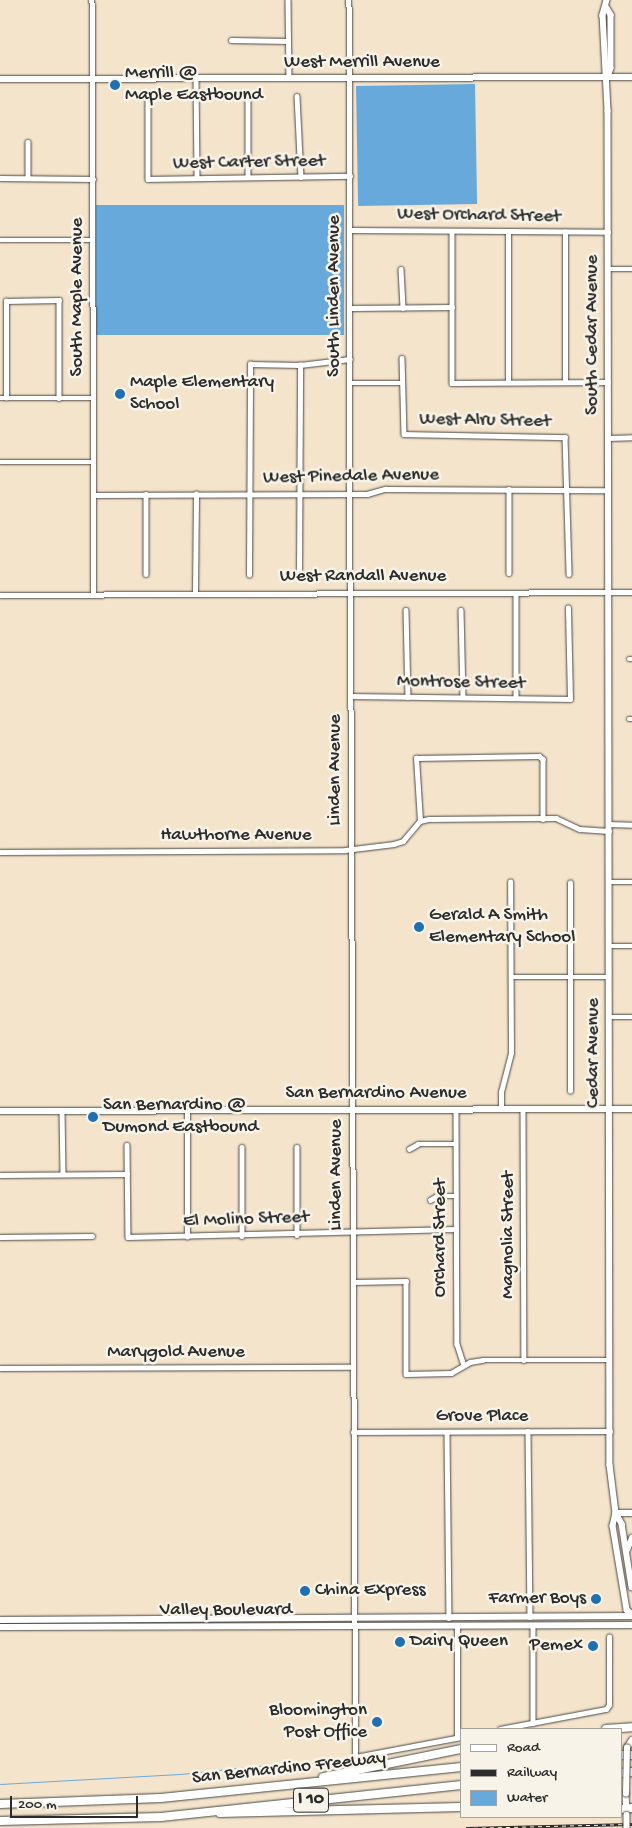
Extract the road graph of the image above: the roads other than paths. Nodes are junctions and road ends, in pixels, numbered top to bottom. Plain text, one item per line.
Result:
1 (92, 0) edge
2 (288, 0) edge
3 (350, 0) edge
4 (607, 0) edge
5 (232, 40) dead end
6 (288, 41) junction
7 (608, 77) junction
8 (632, 77) edge
9 (196, 78) junction
10 (289, 78) junction
11 (350, 78) junction
12 (0, 79) edge
13 (92, 79) junction
14 (297, 96) dead end
15 (148, 98) dead end
16 (248, 98) dead end
17 (28, 142) dead end
18 (350, 176) junction
19 (197, 177) junction
20 (248, 177) junction
21 (301, 177) junction
22 (0, 178) edge
23 (28, 178) junction
24 (93, 179) junction
25 (350, 230) junction
26 (452, 232) junction
27 (565, 232) junction
28 (608, 232) junction
29 (508, 233) junction
30 (0, 240) edge
31 (93, 240) junction
32 (401, 269) dead end
33 (608, 269) junction
34 (632, 269) edge
35 (452, 307) junction
36 (351, 308) junction
37 (403, 308) junction
38 (402, 358) dead end
39 (350, 359) junction
40 (300, 364) junction
41 (508, 382) junction
42 (565, 382) junction
43 (608, 382) junction
44 (351, 383) junction
45 (402, 383) junction
46 (3, 398) edge
47 (59, 398) junction
48 (93, 398) junction
49 (632, 437) edge
50 (609, 438) junction
51 (0, 462) edge
52 (93, 462) junction
53 (509, 490) junction
54 (565, 490) junction
55 (608, 490) junction
56 (146, 494) junction
57 (196, 494) junction
58 (247, 494) junction
59 (351, 494) junction
60 (95, 495) junction
61 (299, 495) junction
62 (509, 573) dead end
63 (146, 574) dead end
64 (249, 574) dead end
65 (299, 574) dead end
66 (569, 574) dead end
67 (195, 592) junction
68 (608, 592) junction
69 (632, 592) edge
70 (350, 593) junction
71 (516, 593) junction
72 (94, 594) junction
73 (0, 595) edge
74 (568, 608) dead end
75 (406, 610) dead end
76 (461, 610) dead end
77 (352, 696) junction
78 (408, 697) junction
79 (463, 697) junction
80 (516, 698) junction
81 (543, 819) junction
82 (420, 821) junction
83 (632, 825) edge
84 (609, 828) junction
85 (351, 848) junction
86 (0, 852) edge
87 (510, 882) dead end
88 (608, 882) junction
89 (632, 882) edge
90 (570, 883) dead end
91 (609, 946) junction
92 (632, 946) edge
93 (511, 977) junction
94 (569, 977) junction
95 (609, 977) junction
96 (608, 1017) junction
97 (632, 1017) edge
98 (570, 1091) dead end
99 (456, 1109) junction
100 (501, 1109) junction
101 (523, 1109) junction
102 (610, 1109) junction
103 (632, 1109) edge
104 (62, 1110) junction
105 (187, 1110) junction
106 (352, 1110) junction
107 (0, 1111) edge
108 (456, 1144) junction
109 (127, 1145) dead end
110 (242, 1147) dead end
111 (297, 1147) dead end
112 (410, 1149) dead end
113 (63, 1174) junction
114 (127, 1174) junction
115 (0, 1175) edge
116 (456, 1196) junction
117 (430, 1200) dead end
118 (456, 1229) junction
119 (352, 1232) junction
120 (297, 1235) junction
121 (92, 1236) dead end
122 (242, 1236) junction
123 (0, 1237) edge
124 (187, 1237) junction
125 (353, 1282) junction
126 (524, 1360) junction
127 (610, 1360) junction
128 (464, 1365) junction
129 (353, 1367) junction
130 (0, 1368) edge
131 (610, 1431) junction
132 (353, 1432) junction
133 (447, 1432) junction
134 (528, 1432) junction
135 (616, 1513) junction
136 (632, 1513) edge
137 (632, 1538) edge
138 (626, 1552) junction
139 (632, 1587) edge
140 (632, 1615) edge
141 (530, 1617) junction
142 (354, 1618) junction
143 (449, 1618) junction
144 (0, 1620) edge
145 (632, 1625) edge
146 (354, 1626) junction
147 (533, 1626) junction
148 (0, 1627) edge
149 (457, 1627) junction
150 (609, 1637) dead end
151 (533, 1723) junction
152 (632, 1727) edge
153 (506, 1728) edge
154 (619, 1728) edge
155 (459, 1737) edge
156 (632, 1740) edge
157 (460, 1749) edge
158 (630, 1751) edge
159 (355, 1757) joint
160 (460, 1768) edge
161 (299, 1783) junction
162 (460, 1784) edge
163 (0, 1804) edge
164 (460, 1808) edge
165 (626, 1810) edge
166 (161, 1817) junction
167 (0, 1821) edge
168 (627, 1828) edge

1 - 13 street, South Maple Avenue
2 - 6 street
3 - 11 street, South Linden Avenue
4 - 7 main road, South Cedar Avenue
5 - 6 street
6 - 10 street
7 - 8 main road, West Merrill Avenue
7 - 11 main road, West Merrill Avenue
7 - 28 main road, South Cedar Avenue
9 - 10 main road, West Merrill Avenue
9 - 13 main road, West Merrill Avenue
9 - 19 street
10 - 11 main road, West Merrill Avenue
11 - 18 street, South Linden Avenue
12 - 13 main road, West Merrill Avenue
13 - 24 street, South Maple Avenue
14 - 21 street
15 - 19 street, West Carter Street
16 - 20 street
17 - 23 street
18 - 21 street, West Carter Street
18 - 25 street, South Linden Avenue
19 - 20 street, West Carter Street
20 - 21 street, West Carter Street
22 - 23 street
23 - 24 street
24 - 31 street, South Maple Avenue
25 - 26 street, West Orchard Street
25 - 36 street, South Linden Avenue
26 - 29 street, West Orchard Street
26 - 35 street
27 - 28 street, West Orchard Street
27 - 29 street, West Orchard Street
27 - 42 street
28 - 33 main road, South Cedar Avenue
29 - 41 street
30 - 31 street
31 - 48 street, South Maple Avenue
32 - 37 street
33 - 34 street
33 - 43 main road, South Cedar Avenue
35 - 37 street
35 - 41 street
36 - 37 street
36 - 39 street, South Linden Avenue
38 - 45 street
39 - 40 street
39 - 44 street, South Linden Avenue
40 - 58 street
40 - 61 street
41 - 42 street
42 - 43 street
43 - 50 main road, South Cedar Avenue
44 - 45 street
44 - 59 street, South Linden Avenue
45 - 54 street, West Alru Street
46 - 47 street
46 - 47 street
47 - 48 street
48 - 52 street, South Maple Avenue
49 - 50 street
50 - 55 main road, South Cedar Avenue
51 - 52 street
52 - 60 street, South Maple Avenue
53 - 54 street, West Pinedale Avenue
53 - 59 street, West Pinedale Avenue
53 - 62 street
54 - 55 street, West Pinedale Avenue
54 - 66 street
55 - 68 main road, South Cedar Avenue
56 - 57 street, West Pinedale Avenue
56 - 60 street, West Pinedale Avenue
56 - 63 street
57 - 58 street, West Pinedale Avenue
57 - 67 street
58 - 61 street, West Pinedale Avenue
58 - 64 street
59 - 61 street, West Pinedale Avenue
59 - 70 street, South Linden Avenue
60 - 72 street, South Maple Avenue
61 - 65 street
67 - 70 street, West Randall Avenue
67 - 72 street, West Randall Avenue
68 - 69 street, West Randall Avenue
68 - 71 street, West Randall Avenue
68 - 84 main road, Cedar Avenue
70 - 71 street, West Randall Avenue
70 - 77 street, Linden Avenue
71 - 80 street
72 - 73 street, West Randall Avenue
74 - 80 street, Montrose Street
75 - 78 street
76 - 79 street
77 - 78 street, Montrose Street
77 - 85 street, Linden Avenue
78 - 79 street, Montrose Street
79 - 80 street, Montrose Street
81 - 82 street
81 - 82 street
81 - 84 street
82 - 85 street, Hawthorne Avenue
83 - 84 street
84 - 88 main road, Cedar Avenue
85 - 86 street, Hawthorne Avenue
85 - 106 street, Linden Avenue
87 - 93 street
88 - 89 street
88 - 91 main road, Cedar Avenue
90 - 94 street
91 - 92 street
91 - 95 main road, Cedar Avenue
93 - 94 street
93 - 100 street
94 - 95 street
94 - 98 street
95 - 96 main road, Cedar Avenue
96 - 97 street
96 - 102 main road, Cedar Avenue
99 - 100 main road, San Bernardino Avenue
99 - 106 main road, San Bernardino Avenue
99 - 108 street, Orchard Street
100 - 101 main road, San Bernardino Avenue
101 - 102 main road, San Bernardino Avenue
101 - 126 street, Magnolia Street
102 - 103 main road, San Bernardino Avenue
102 - 127 main road, Cedar Avenue
104 - 105 main road, San Bernardino Avenue
104 - 107 main road, San Bernardino Avenue
104 - 113 street
105 - 106 main road, San Bernardino Avenue
105 - 124 street
106 - 119 street, Linden Avenue
108 - 112 street
108 - 116 street, Orchard Street
109 - 114 street
110 - 122 street
111 - 120 street
113 - 114 street
113 - 115 street
114 - 124 street, El Molino Street
116 - 117 street
116 - 118 street, Orchard Street
118 - 119 street, El Molino Street
118 - 128 street, Orchard Street
119 - 120 street, El Molino Street
119 - 125 street, Linden Avenue
120 - 122 street, El Molino Street
121 - 123 street
122 - 124 street, El Molino Street
125 - 128 street
125 - 129 street, Linden Avenue
126 - 127 street
126 - 128 street
127 - 131 main road, Cedar Avenue
129 - 130 street, Marygold Avenue
129 - 132 street, Linden Avenue
131 - 134 street, Grove Place
131 - 135 main road, Cedar Avenue
132 - 133 street, Grove Place
132 - 142 street, Linden Avenue
133 - 134 street, Grove Place
133 - 143 street
134 - 141 street
135 - 136 main road
135 - 138 main road, Cedar Avenue
135 - 140 main road, Cedar Avenue
137 - 138 main road
138 - 139 main road, Cedar Avenue
140 - 141 main road, Valley Boulevard
141 - 143 main road, Valley Boulevard
142 - 143 main road, Valley Boulevard
142 - 144 main road, Valley Boulevard
142 - 146 street, Linden Avenue
145 - 147 main road, Valley Boulevard
146 - 148 main road, Valley Boulevard
146 - 149 main road, Valley Boulevard
146 - 159 street, Linden Avenue
147 - 149 main road, Valley Boulevard
147 - 151 street
149 - 155 street
150 - 151 street
151 - 153 street
152 - 154 highway
155 - 159 street
156 - 158 main road
157 - 161 highway
158 - 165 main road, bridge
160 - 161 highway, San Bernardino Freeway / I 10
161 - 163 highway, San Bernardino Freeway / I 10
162 - 166 highway, San Bernardino Freeway / I 10
164 - 166 highway
165 - 168 main road, bridge
166 - 167 highway, San Bernardino Freeway / I 10

